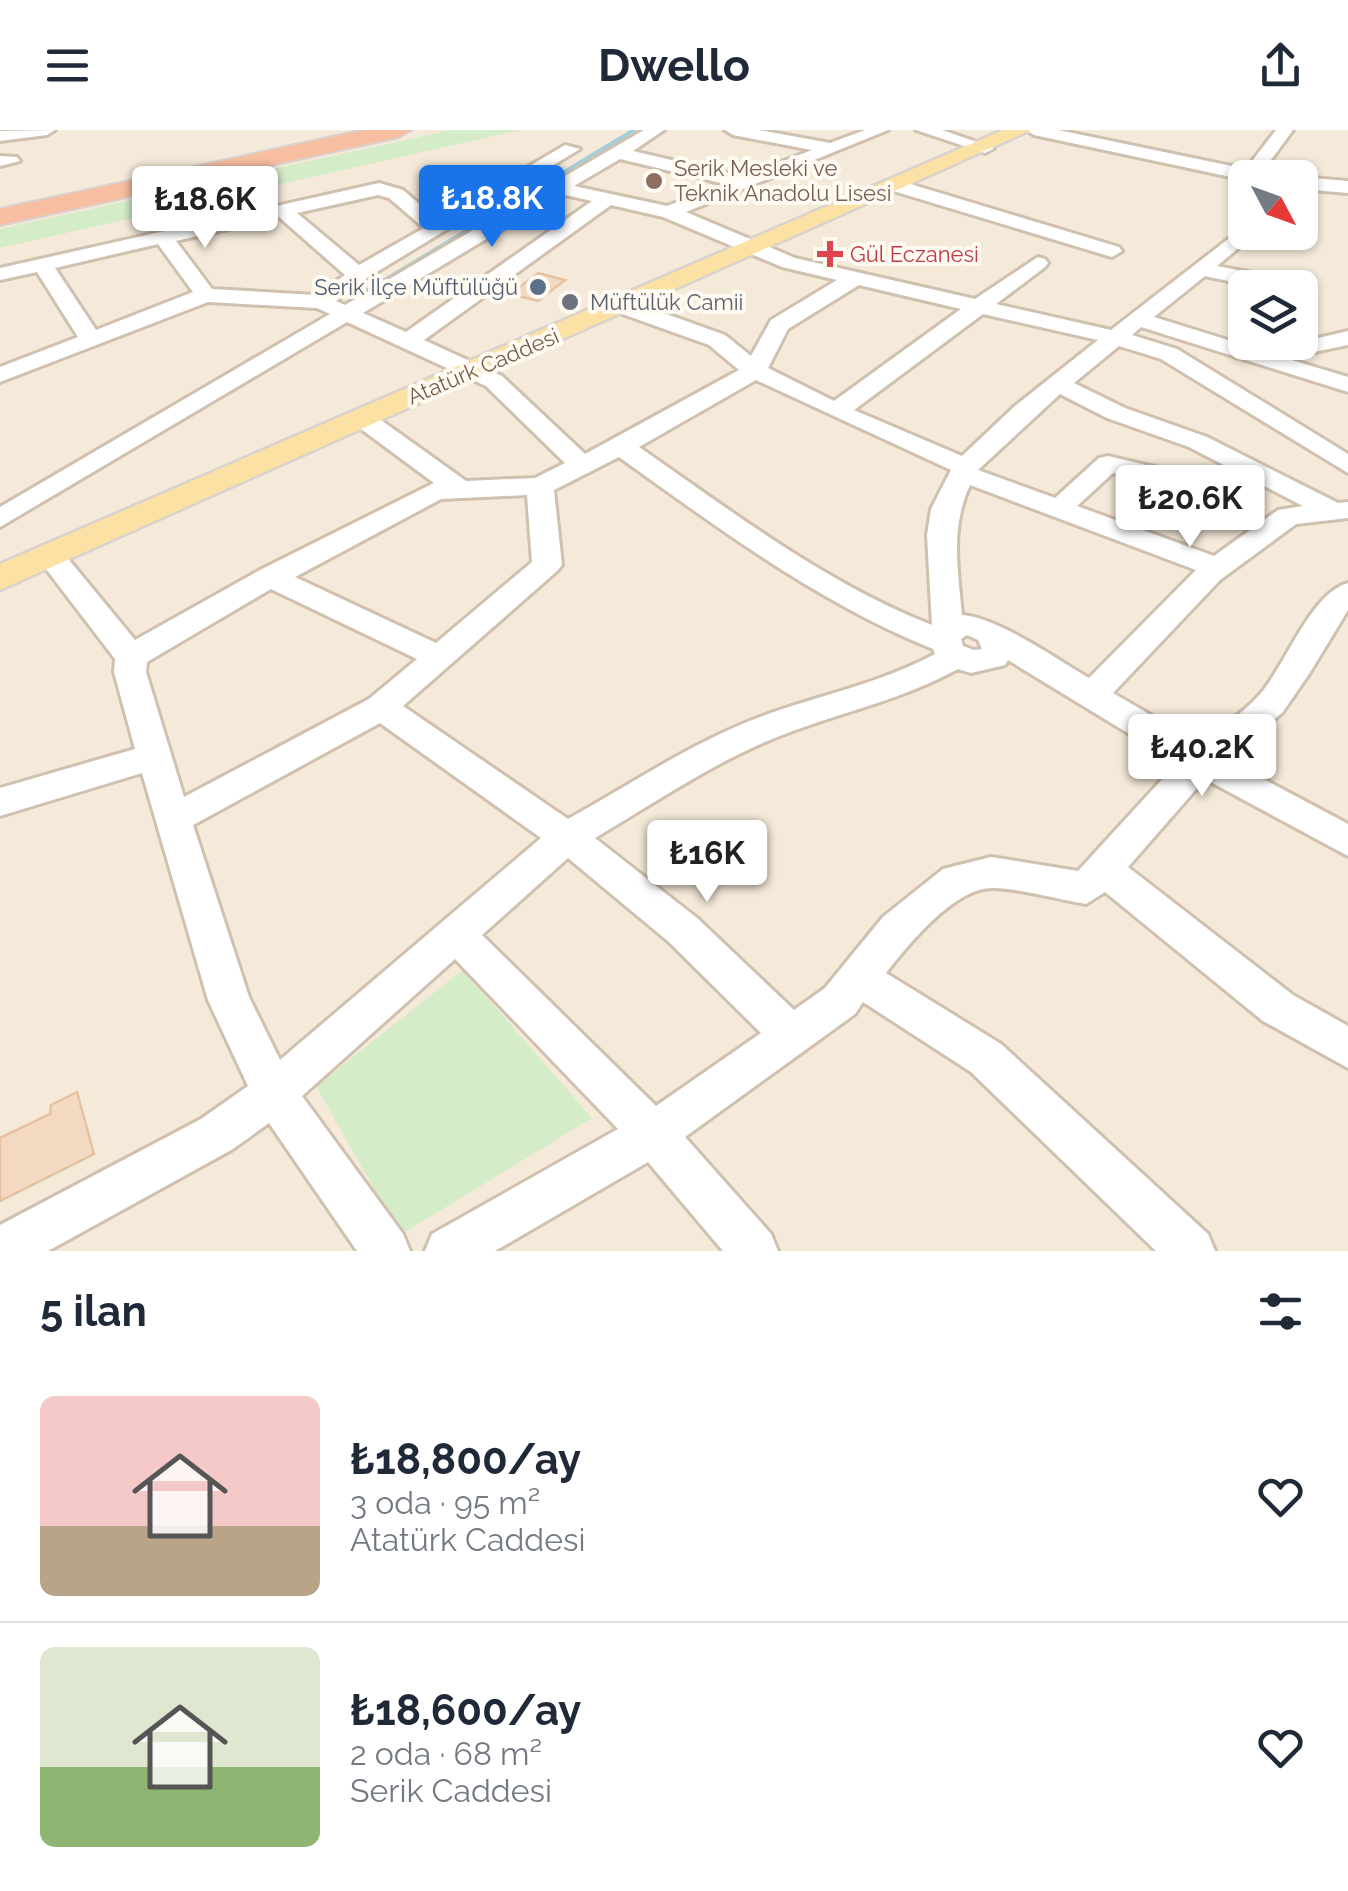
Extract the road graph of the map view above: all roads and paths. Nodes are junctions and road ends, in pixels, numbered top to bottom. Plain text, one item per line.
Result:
1 (47, 130) edge
2 (358, 130) edge
3 (399, 130) edge
4 (733, 130) edge
5 (880, 130) edge
6 (924, 130) edge
7 (1021, 130) edge
8 (1034, 130) edge
9 (1285, 130) edge
10 (654, 131) edge
11 (1157, 132) edge
12 (0, 136) edge
13 (570, 148) dead end
14 (985, 148) junction
15 (831, 149) junction
16 (617, 153) junction
17 (1146, 153) junction
18 (1267, 160) edge
19 (1228, 170) edge
20 (742, 182) junction
21 (897, 186) junction
22 (1318, 186) edge
23 (1348, 187) edge
24 (557, 188) junction
25 (605, 202) junction
26 (0, 205) edge
27 (281, 210) junction
28 (669, 212) junction
29 (0, 217) edge
30 (437, 228) junction
31 (162, 237) junction
32 (1228, 247) edge
33 (752, 250) junction
34 (1112, 251) dead end
35 (1038, 263) dead end
36 (43, 264) junction
37 (1202, 269) junction
38 (0, 274) edge
39 (1228, 274) edge
40 (358, 275) junction
41 (854, 279) junction
42 (206, 295) junction
43 (379, 295) junction
44 (321, 302) junction
45 (622, 306) junction
46 (978, 306) junction
47 (347, 314) junction
48 (1140, 320) junction
49 (1118, 338) junction
50 (1348, 338) edge
51 (92, 339) junction
52 (410, 340) junction
53 (1318, 344) edge
54 (1228, 346) edge
55 (1274, 360) edge
56 (474, 370) junction
57 (754, 371) junction
58 (0, 374) edge
59 (1058, 384) junction
60 (1348, 385) edge
61 (1024, 411) junction
62 (836, 412) junction
63 (1116, 413) junction
64 (362, 418) junction
65 (621, 446) junction
66 (1348, 465) edge
67 (583, 466) junction
68 (964, 470) junction
69 (1180, 481) dead end
70 (540, 486) junction
71 (460, 490) junction
72 (1058, 509) junction
73 (1344, 513) edge
74 (0, 519) edge
75 (50, 555) junction
76 (1218, 567) junction
77 (270, 577) junction
78 (0, 578) edge
79 (1348, 594) edge
80 (967, 643) junction
81 (131, 657) junction
82 (440, 657) junction
83 (1091, 696) junction
84 (381, 707) junction
85 (154, 756) junction
86 (1200, 760) junction
87 (0, 802) edge
88 (174, 819) junction
89 (567, 837) junction
90 (1348, 840) edge
91 (1103, 869) junction
92 (454, 933) junction
93 (858, 977) junction
94 (791, 1035) junction
95 (1348, 1048) edge
96 (274, 1093) junction
97 (653, 1134) junction
98 (0, 1251) edge
99 (386, 1251) edge
100 (449, 1251) edge
101 (754, 1251) edge
102 (1191, 1251) edge

1 - 12 street
2 - 26 highway
3 - 29 highway
4 - 15 street
5 - 15 street
6 - 14 street
7 - 14 main road, Atatürk Caddesi
8 - 17 street
9 - 18 street
10 - 16 street
10 - 43 street
11 - 17 street
13 - 30 street
14 - 21 main road, Atatürk Caddesi
15 - 20 street
16 - 20 street
16 - 24 street
17 - 19 street
20 - 28 street
21 - 33 main road, Atatürk Caddesi
21 - 34 street
22 - 23 street
24 - 25 street
24 - 43 street
25 - 28 street
25 - 52 street
27 - 30 street
27 - 31 street
27 - 40 street
28 - 33 street
30 - 40 street
31 - 36 street
31 - 42 street
32 - 37 street
33 - 41 street
33 - 45 main road, Atatürk Caddesi
35 - 46 street
36 - 38 street
36 - 51 street
37 - 39 street
37 - 48 street
40 - 44 street
41 - 46 street
41 - 57 street
42 - 44 street
42 - 51 street
43 - 47 street
44 - 47 street
45 - 56 main road, Atatürk Caddesi
45 - 57 street
46 - 49 street
46 - 62 street
47 - 52 street
47 - 74 street
48 - 49 street
48 - 54 street
49 - 59 street
49 - 66 street
50 - 53 street
51 - 58 street
52 - 56 street
55 - 60 street
56 - 64 main road, Atatürk Caddesi
56 - 67 street
57 - 62 street
57 - 65 street
59 - 61 street
59 - 63 street
61 - 63 street
61 - 68 street
62 - 68 street
63 - 73 street
64 - 71 street
64 - 75 main road, Atatürk Caddesi
65 - 67 street
65 - 80 street
67 - 70 street
68 - 72 street
68 - 80 street
69 - 72 street
70 - 71 street
70 - 82 street
71 - 77 street
72 - 76 street
73 - 76 street
75 - 78 main road, Atatürk Caddesi
75 - 81 street
76 - 83 street
77 - 81 street
77 - 82 street
79 - 86 street
80 - 83 street
80 - 89 street
81 - 85 street
82 - 84 street
83 - 86 street
84 - 88 street
84 - 89 street
85 - 87 street
85 - 88 street
86 - 90 street
86 - 91 street
88 - 96 street
89 - 92 street
89 - 94 street
91 - 93 street
91 - 95 street
92 - 96 street
92 - 97 street
93 - 94 street
93 - 102 street
94 - 97 street
96 - 98 street
96 - 99 street
97 - 100 street
97 - 101 street

